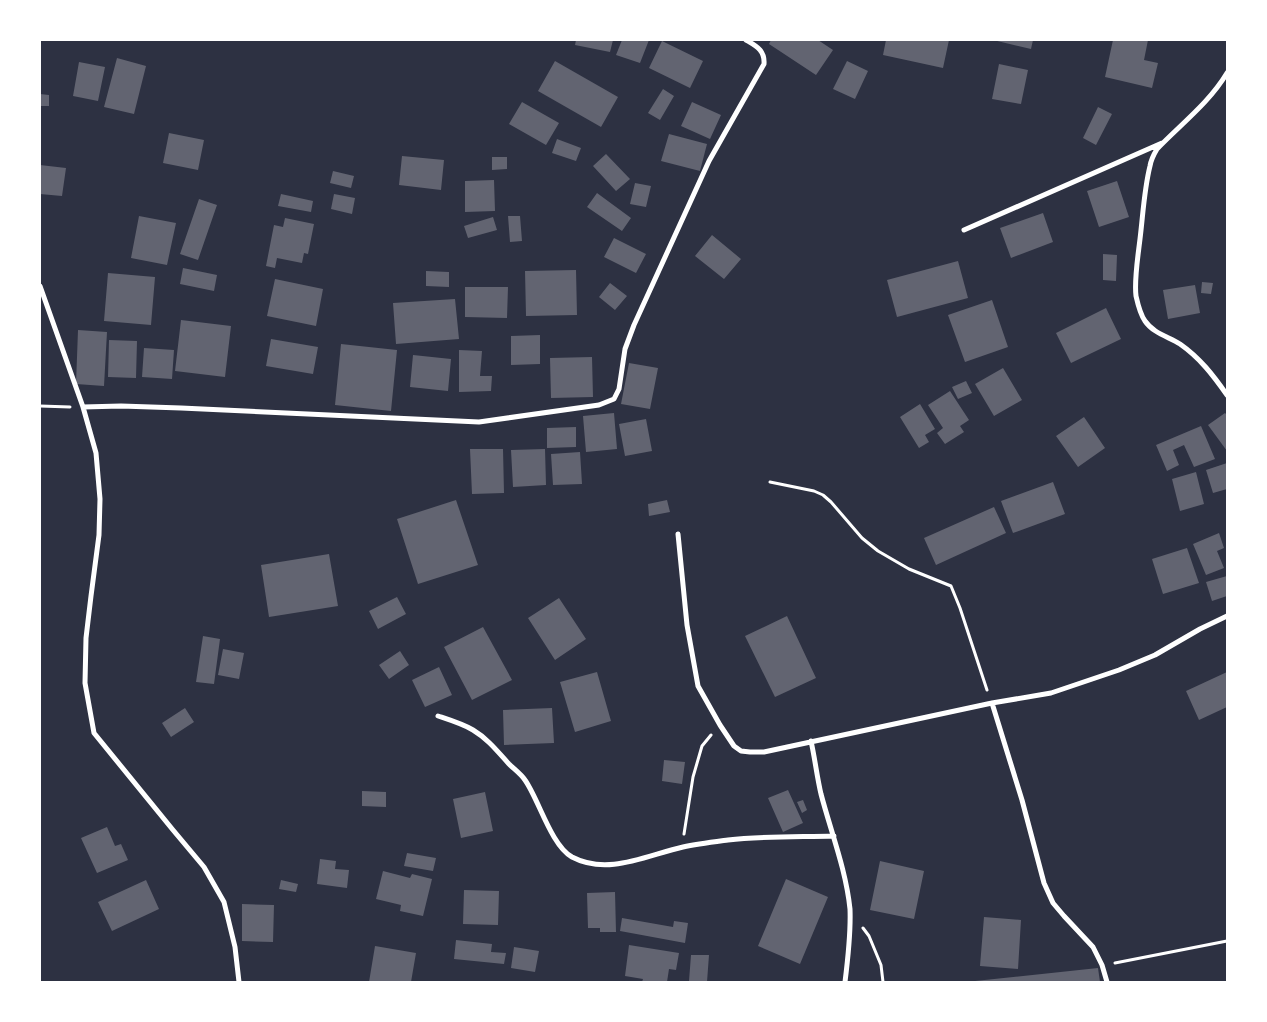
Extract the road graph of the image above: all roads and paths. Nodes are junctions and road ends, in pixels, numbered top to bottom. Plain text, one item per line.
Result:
1 (746, 40) edge
2 (1227, 73) edge
3 (1164, 141) junction
4 (964, 230) dead end
5 (40, 286) edge
6 (1227, 395) edge
7 (40, 406) edge
8 (83, 407) junction
9 (770, 482) dead end
10 (678, 534) dead end
11 (1227, 616) edge
12 (992, 702) junction
13 (438, 716) dead end
14 (720, 726) junction
15 (812, 741) junction
16 (834, 836) junction
17 (683, 847) junction
18 (849, 906) junction
19 (1227, 942) edge
20 (1102, 965) junction
21 (238, 982) edge
22 (845, 982) edge
23 (883, 982) edge
24 (1107, 982) edge

1 - 8 street
2 - 3 street
3 - 4 street
3 - 6 street
5 - 8 street
7 - 8 path
8 - 21 street
9 - 12 path
10 - 14 street
11 - 12 street
12 - 15 street
12 - 20 street
13 - 17 street
14 - 15 street
14 - 17 path
15 - 16 street
16 - 17 street
16 - 18 street
18 - 22 street
18 - 23 path
19 - 20 path
20 - 24 street

